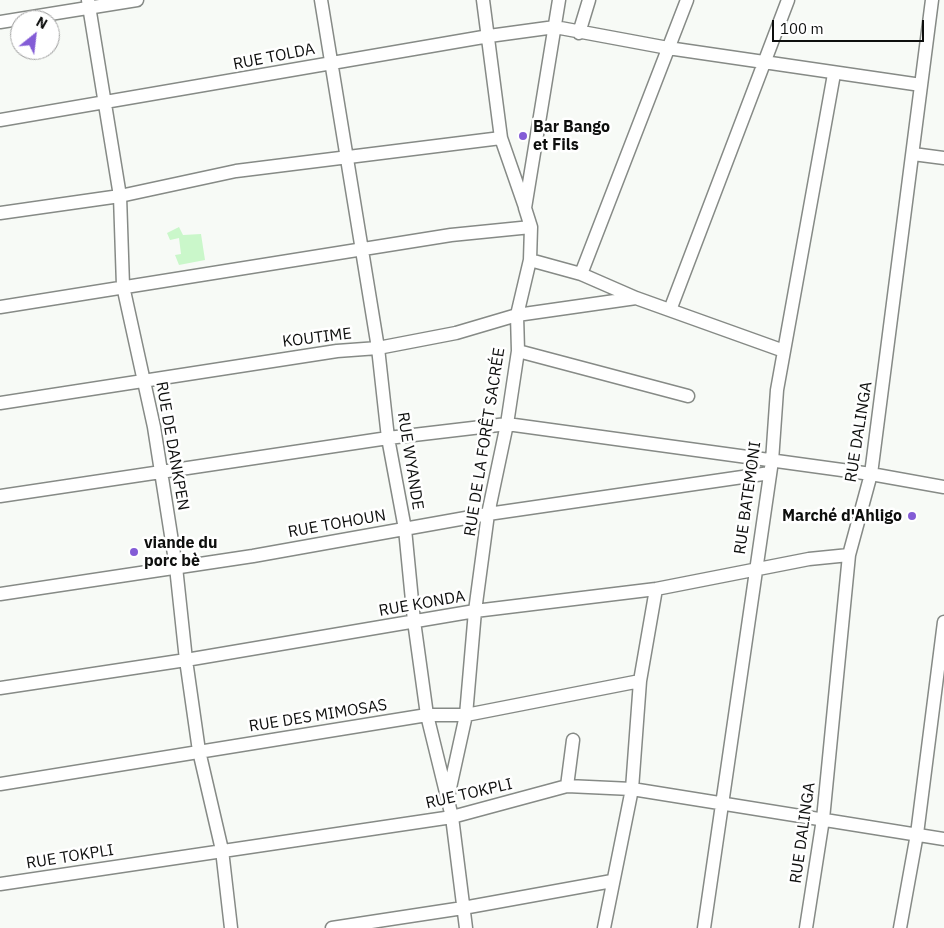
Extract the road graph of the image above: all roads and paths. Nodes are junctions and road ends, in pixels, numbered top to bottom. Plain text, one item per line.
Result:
1 (137, 0) edge
2 (321, 0) edge
3 (483, 0) edge
4 (559, 0) edge
5 (589, 0) edge
6 (688, 0) edge
7 (788, 0) edge
8 (932, 0) edge
9 (89, 4) edge
10 (0, 22) edge
11 (555, 27) junction
12 (579, 33) junction
13 (489, 36) junction
14 (668, 48) junction
15 (330, 63) junction
16 (766, 63) junction
17 (834, 74) junction
18 (921, 85) junction
19 (105, 102) junction
20 (0, 120) edge
21 (501, 138) junction
22 (913, 154) junction
23 (346, 156) junction
24 (944, 158) edge
25 (120, 196) junction
26 (525, 208) junction
27 (0, 214) edge
28 (531, 227) junction
29 (363, 250) junction
30 (530, 260) junction
31 (581, 274) junction
32 (123, 286) junction
33 (636, 298) junction
34 (0, 307) edge
35 (670, 310) junction
36 (517, 315) junction
37 (378, 348) junction
38 (518, 351) junction
39 (784, 351) junction
40 (144, 379) junction
41 (688, 396) dead end
42 (0, 403) edge
43 (507, 424) junction
44 (388, 438) junction
45 (771, 467) junction
46 (161, 473) junction
47 (871, 474) junction
48 (944, 487) edge
49 (0, 496) edge
50 (488, 514) junction
51 (405, 529) junction
52 (849, 555) junction
53 (176, 567) junction
54 (755, 570) junction
55 (656, 589) junction
56 (0, 594) edge
57 (475, 611) junction
58 (414, 621) junction
59 (944, 622) edge
60 (186, 660) junction
61 (640, 681) junction
62 (0, 688) edge
63 (427, 715) junction
64 (466, 715) junction
65 (573, 740) dead end
66 (199, 751) junction
67 (0, 784) edge
68 (567, 786) junction
69 (632, 789) junction
70 (447, 802) junction
71 (721, 804) junction
72 (452, 817) junction
73 (823, 819) junction
74 (917, 834) junction
75 (944, 839) edge
76 (222, 850) junction
77 (612, 881) junction
78 (0, 884) edge
79 (463, 908) junction
80 (231, 928) edge
81 (332, 928) edge
82 (466, 928) edge
83 (604, 928) edge
84 (704, 928) edge
85 (806, 928) edge
86 (900, 928) edge

1 - 9 street
2 - 15 street, RUE WYANDE
3 - 13 street
4 - 11 street, RUE DE LA FORÊT SACRÉE
5 - 12 street
6 - 14 street
7 - 16 street
8 - 18 street, RUE DALINGA
9 - 10 street
9 - 19 street, RUE DE DANKPEN
11 - 12 street
11 - 13 street, RUE TOLDA
11 - 26 street, RUE DE LA FORÊT SACRÉE
12 - 14 street
13 - 15 street, RUE TOLDA
13 - 21 street
14 - 16 street
14 - 31 street
15 - 19 street, RUE TOLDA
15 - 23 street, RUE WYANDE
16 - 17 street
16 - 35 street
17 - 18 street
17 - 39 street, RUE BATEMONI
18 - 22 street, RUE DALINGA
19 - 20 street, RUE TOLDA
19 - 25 street, RUE DE DANKPEN
21 - 23 street
21 - 26 street
22 - 24 street
22 - 47 street, RUE DALINGA
23 - 25 street
23 - 29 street, RUE WYANDE
25 - 27 street
25 - 32 street, RUE DE DANKPEN
26 - 28 street, RUE DE LA FORÊT SACRÉE
28 - 29 street
28 - 30 street, RUE DE LA FORÊT SACRÉE
29 - 32 street
29 - 37 street, RUE WYANDE
30 - 31 street
30 - 36 street, RUE DE LA FORÊT SACRÉE
31 - 33 street
32 - 34 street
32 - 40 street, RUE DE DANKPEN
33 - 35 street
33 - 36 street, KOUTIME
35 - 39 street
36 - 37 street, KOUTIME
36 - 38 street, RUE DE LA FORÊT SACRÉE
37 - 40 street, KOUTIME
37 - 44 street, RUE WYANDE
38 - 41 street
38 - 43 street, RUE DE LA FORÊT SACRÉE
39 - 45 street, RUE BATEMONI
40 - 42 street, KOUTIME
40 - 46 street, RUE DE DANKPEN
43 - 44 street
43 - 45 street
43 - 50 street, RUE DE LA FORÊT SACRÉE
44 - 46 street
44 - 51 street, RUE WYANDE
45 - 47 street
45 - 50 street, RUE TOHOUN
45 - 54 street, RUE BATEMONI
46 - 49 street
46 - 53 street, RUE DE DANKPEN
47 - 48 street
47 - 52 street, RUE DALINGA
50 - 51 street, RUE TOHOUN
50 - 57 street, RUE DE LA FORÊT SACRÉE
51 - 53 street, RUE TOHOUN
51 - 58 street, RUE WYANDE
52 - 54 street, RUE KONDA
52 - 73 street, RUE DALINGA
53 - 56 street, RUE TOHOUN
53 - 60 street, RUE DE DANKPEN
54 - 55 street, RUE KONDA
54 - 71 street, RUE BATEMONI
55 - 57 street, RUE KONDA
55 - 61 street
57 - 58 street, RUE KONDA
57 - 64 street, RUE DE LA FORÊT SACRÉE
58 - 60 street, RUE KONDA
58 - 63 street, RUE WYANDE
59 - 74 street
60 - 62 street, RUE KONDA
60 - 66 street, RUE DE DANKPEN
61 - 64 street, RUE DES MIMOSAS
61 - 69 street
63 - 64 street, RUE DES MIMOSAS
63 - 66 street, RUE DES MIMOSAS
63 - 70 street, RUE WYANDE
64 - 70 street, RUE DE LA FORÊT SACRÉE
65 - 68 street
66 - 67 street, RUE DES MIMOSAS
66 - 76 street, RUE DE DANKPEN
68 - 69 street, RUE TOKPLI
68 - 72 street, RUE TOKPLI
69 - 71 street, RUE TOKPLI
69 - 77 street
70 - 72 street, RUE WYANDE
71 - 73 street, RUE TOKPLI
71 - 84 street, RUE BATEMONI
72 - 76 street, RUE TOKPLI
72 - 79 street, RUE WYANDE
73 - 74 street, RUE TOKPLI
73 - 85 street, RUE DALINGA
74 - 75 street, RUE TOKPLI
74 - 86 street
76 - 78 street, RUE TOKPLI
76 - 80 street, RUE DE DANKPEN
77 - 79 street
77 - 83 street
79 - 81 street
79 - 82 street, RUE WYANDE

